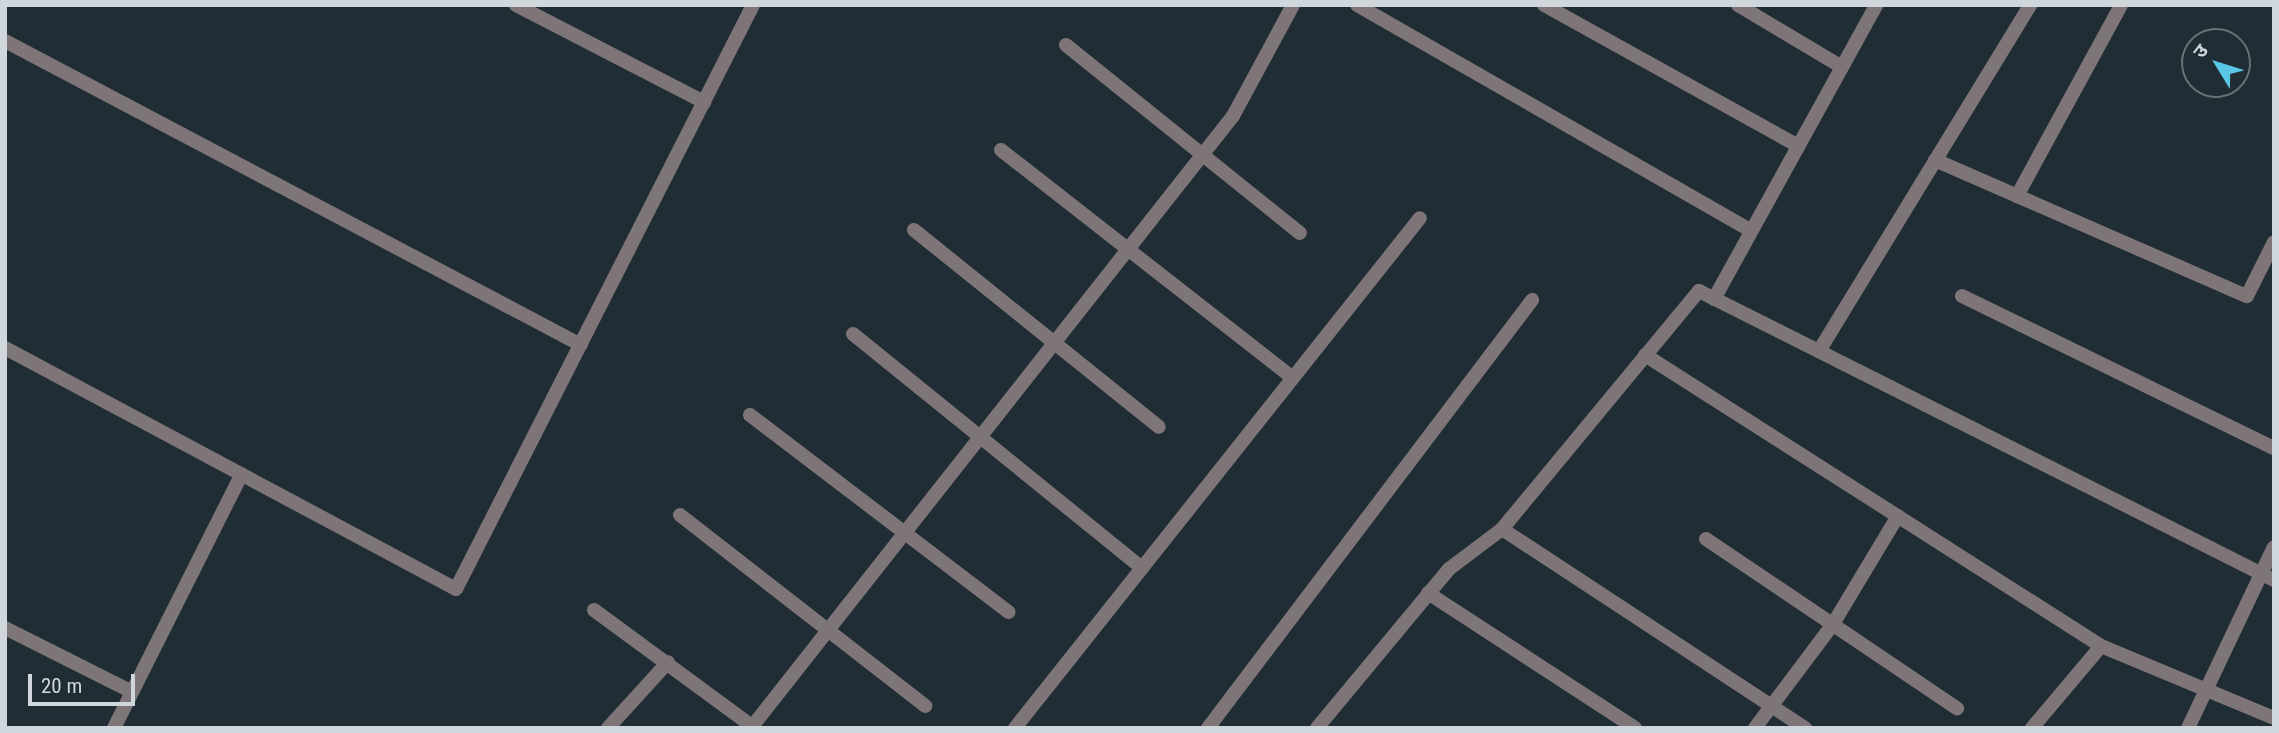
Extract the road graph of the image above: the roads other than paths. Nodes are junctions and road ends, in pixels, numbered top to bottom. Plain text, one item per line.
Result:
1 (516, 5) edge
2 (753, 5) edge
3 (1293, 5) edge
4 (1357, 5) edge
5 (1544, 5) edge
6 (1738, 5) edge
7 (1876, 5) edge
8 (2030, 5) edge
9 (2121, 5) edge
10 (5, 41) edge
11 (1066, 46) dead end
12 (1842, 67) junction
13 (704, 102) junction
14 (1798, 146) junction
15 (1001, 150) dead end
16 (1203, 155) junction
17 (1936, 160) junction
18 (2017, 195) junction
19 (1420, 218) dead end
20 (914, 230) dead end
21 (1751, 231) junction
22 (1300, 233) dead end
23 (2274, 242) edge
24 (1129, 249) junction
25 (1962, 296) dead end
26 (1714, 299) junction
27 (1532, 300) dead end
28 (853, 334) dead end
29 (1055, 343) junction
30 (581, 345) junction
31 (5, 348) edge
32 (1819, 351) junction
33 (1645, 355) junction
34 (1293, 378) junction
35 (750, 415) dead end
36 (1159, 427) dead end
37 (980, 437) junction
38 (2274, 448) edge
39 (242, 474) junction
40 (680, 515) dead end
41 (1898, 516) junction
42 (1502, 529) junction
43 (903, 535) junction
44 (1706, 540) dead end
45 (2274, 547) edge
46 (1142, 568) junction
47 (2267, 577) edge
48 (1429, 593) junction
49 (594, 610) dead end
50 (1009, 612) dead end
51 (1833, 624) junction
52 (5, 628) edge
53 (828, 630) junction
54 (2101, 646) junction
55 (668, 662) junction
56 (2207, 687) junction
57 (132, 692) junction
58 (925, 706) dead end
59 (1772, 706) junction
60 (1957, 708) dead end
61 (2274, 718) edge
62 (752, 727) edge
63 (114, 728) edge
64 (608, 728) edge
65 (1015, 728) edge
66 (1208, 728) edge
67 (1317, 728) edge
68 (1635, 728) edge
69 (1755, 728) edge
70 (1805, 728) edge
71 (2032, 728) edge
72 (2188, 728) edge

1 - 13 street
2 - 13 street
3 - 16 street
4 - 21 street
5 - 14 street
6 - 12 street
7 - 12 street
8 - 17 street
9 - 18 street
10 - 30 street
11 - 16 street
12 - 14 street
13 - 30 street
14 - 21 street
15 - 24 street
16 - 22 street
16 - 24 street
17 - 18 street
17 - 32 street
18 - 23 street
19 - 34 street
20 - 29 street
21 - 26 street
24 - 29 street
24 - 34 street
25 - 38 street
26 - 32 street
26 - 33 street
27 - 66 street
28 - 37 street
29 - 36 street
29 - 37 street
30 - 39 street
31 - 39 street
32 - 47 street
33 - 41 street
33 - 42 street
34 - 46 street
35 - 43 street
37 - 43 street
37 - 46 street
39 - 57 street
40 - 53 street
41 - 51 street
41 - 54 street
42 - 48 street
42 - 59 street
43 - 50 street
43 - 53 street
44 - 51 street
45 - 47 street
46 - 65 street
47 - 56 street
48 - 67 street
48 - 68 street
49 - 55 street
51 - 59 street
51 - 60 street
52 - 57 street
53 - 58 street
53 - 62 street
54 - 56 street
54 - 71 street
55 - 62 street
55 - 64 street
56 - 61 street
56 - 72 street
57 - 63 street
59 - 69 street
59 - 70 street

